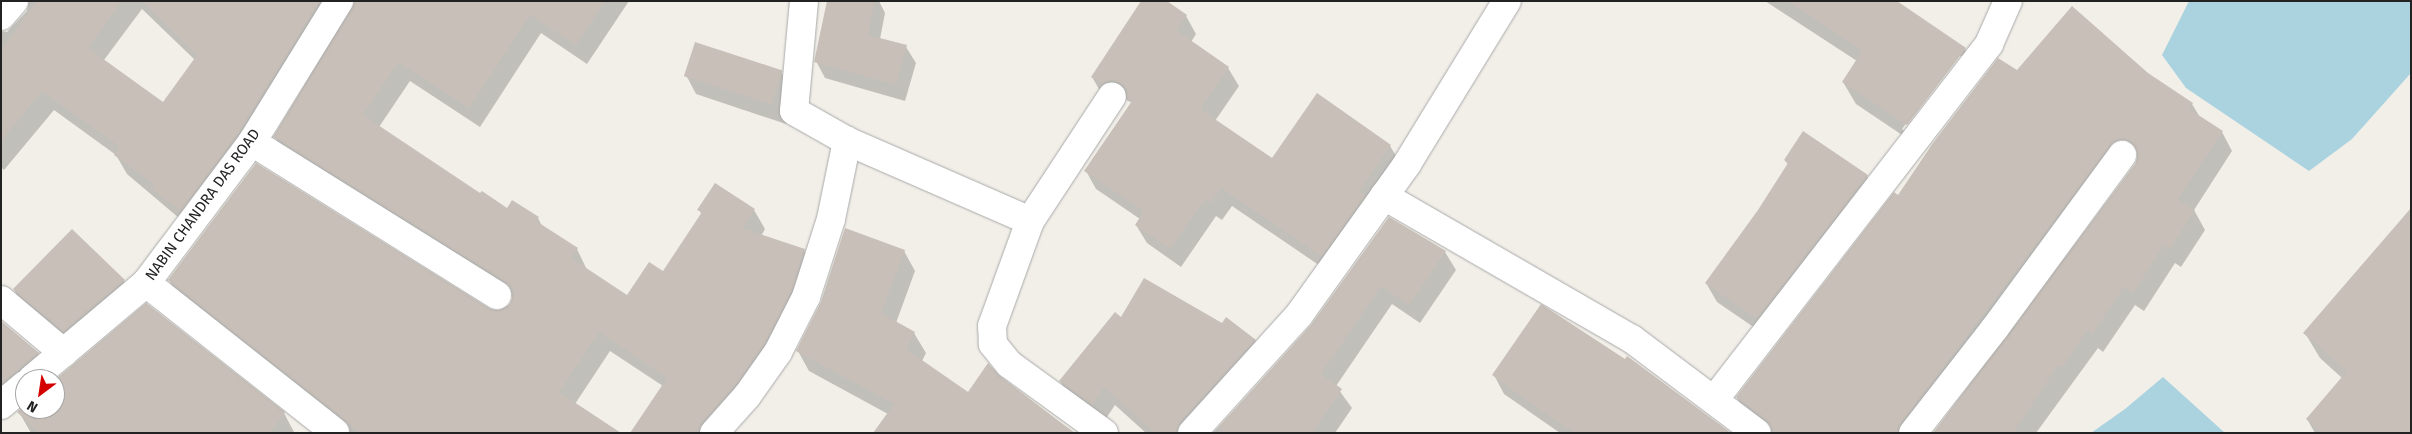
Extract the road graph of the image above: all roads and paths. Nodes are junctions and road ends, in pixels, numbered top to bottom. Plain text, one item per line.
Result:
1 (14, 1) edge
2 (339, 1) edge
3 (804, 1) edge
4 (1507, 1) edge
5 (2008, 1) edge
6 (1, 16) edge
7 (1112, 96) dead end
8 (847, 141) junction
9 (252, 142) junction
10 (2122, 155) dead end
11 (1384, 196) junction
12 (1030, 221) junction
13 (146, 283) junction
14 (496, 295) dead end
15 (1, 300) edge
16 (64, 353) junction
17 (44, 369) edge
18 (15, 393) edge
19 (1714, 400) junction
20 (1, 405) edge
21 (335, 432) edge
22 (714, 433) edge
23 (1104, 433) edge
24 (1192, 433) edge
25 (1757, 433) edge
26 (1913, 433) edge

1 - 6 street
2 - 9 street, NABIN CHANDRA DAS ROAD
3 - 8 street
4 - 11 street
5 - 19 street
7 - 12 street
8 - 12 street
8 - 22 street
9 - 13 street, NABIN CHANDRA DAS ROAD
9 - 14 street
10 - 26 street
11 - 19 street
11 - 24 street
12 - 23 street
13 - 16 street, NABIN CHANDRA DAS ROAD
13 - 21 street
15 - 16 street
16 - 17 street, NABIN CHANDRA DAS ROAD
18 - 20 street
19 - 25 street

